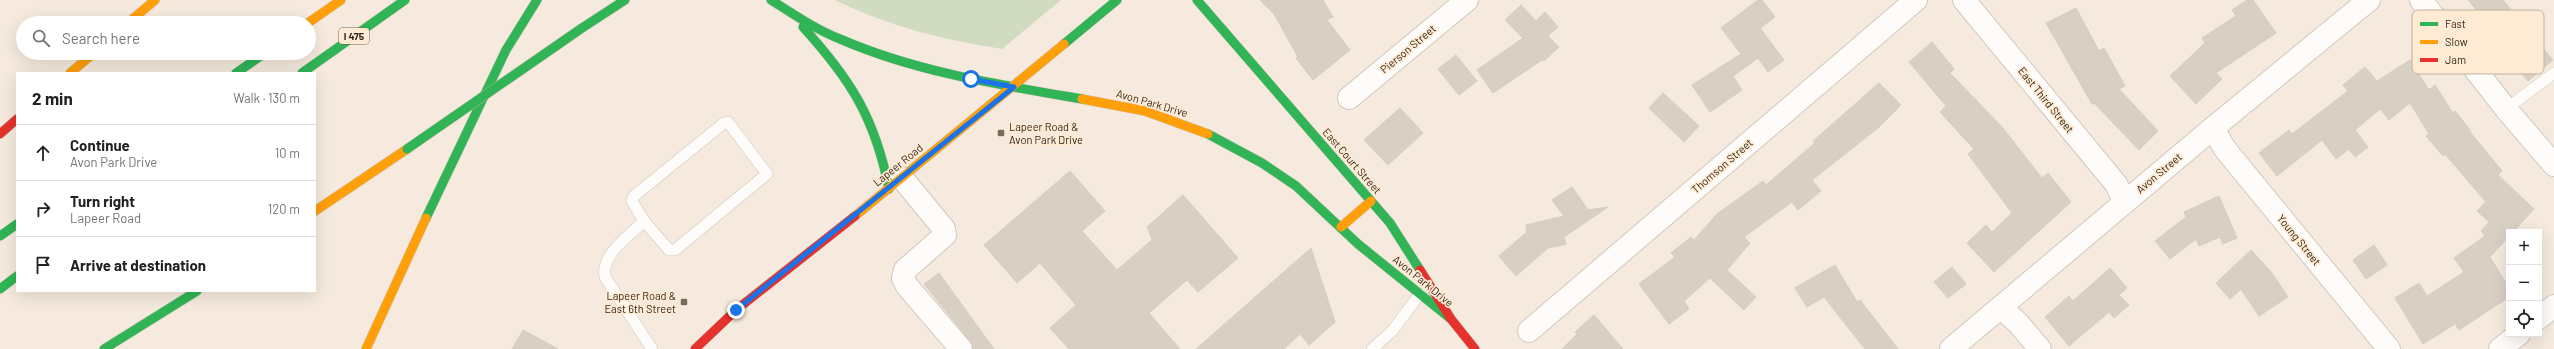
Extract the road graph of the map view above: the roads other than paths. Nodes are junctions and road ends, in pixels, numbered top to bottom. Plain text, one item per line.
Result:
1 (155, 0) edge
2 (341, 0) edge
3 (405, 0) edge
4 (537, 0) edge
5 (625, 0) edge
6 (771, 0) edge
7 (1117, 0) edge
8 (1197, 0) edge
9 (1467, 0) edge
10 (1916, 0) edge
11 (1964, 0) edge
12 (2369, 0) edge
13 (2421, 0) edge
14 (2429, 10) edge
15 (136, 16) edge
16 (316, 17) edge
17 (794, 17) junction
18 (86, 60) edge
19 (255, 60) edge
20 (71, 72) edge
21 (237, 72) edge
22 (303, 72) edge
23 (2554, 73) edge
24 (2479, 74) edge
25 (1014, 87) junction
26 (1349, 98) dead end
27 (2506, 109) junction
28 (16, 120) edge
29 (2213, 128) junction
30 (0, 134) edge
31 (2554, 165) edge
32 (448, 169) junction
33 (895, 184) junction
34 (1371, 201) junction
35 (2125, 202) junction
36 (316, 210) edge
37 (644, 221) junction
38 (16, 225) edge
39 (1341, 227) junction
40 (0, 236) edge
41 (16, 277) edge
42 (0, 289) edge
43 (195, 292) edge
44 (381, 293) dead end
45 (1420, 294) junction
46 (2554, 306) edge
47 (2001, 308) junction
48 (2542, 316) edge
49 (1451, 319) junction
50 (1528, 332) dead end
51 (2515, 337) edge
52 (104, 349) edge
53 (366, 349) edge
54 (652, 349) edge
55 (695, 349) edge
56 (961, 349) edge
57 (1372, 349) edge
58 (1475, 349) edge
59 (1951, 349) edge
60 (2040, 349) edge
61 (2389, 349) edge
62 (2500, 349) edge

1 - 15 main road
2 - 16 main road
3 - 22 main road, I 475
4 - 32 main road
5 - 36 main road, bridge
6 - 17 main road
7 - 25 main road, Lapeer Road
8 - 34 main road, East Court Street
9 - 26 street, Pierson Street
10 - 50 street, Thomson Street
11 - 35 street, East Third Street
12 - 29 street, Avon Street
13 - 14 street
17 - 25 main road, Avon Park Drive
17 - 33 main road
18 - 20 main road
19 - 21 main road
23 - 27 lane
24 - 27 street
25 - 33 main road, Lapeer Road
25 - 39 main road, Avon Park Drive
27 - 31 street
28 - 30 main road
29 - 35 street, Avon Street
29 - 61 street, Young Street
32 - 44 main road
32 - 53 main road
33 - 55 main road, Lapeer Road
33 - 56 street
34 - 39 main road
34 - 49 main road, East Court Street
35 - 47 street, Avon Street
37 - 37 lane
37 - 54 lane
38 - 40 main road
39 - 45 main road, Avon Park Drive
41 - 42 main road
43 - 52 main road
45 - 49 main road, Avon Park Drive
45 - 57 lane
46 - 48 street
47 - 59 street, Avon Street
47 - 60 street
49 - 58 main road, East Court Street
51 - 62 street

